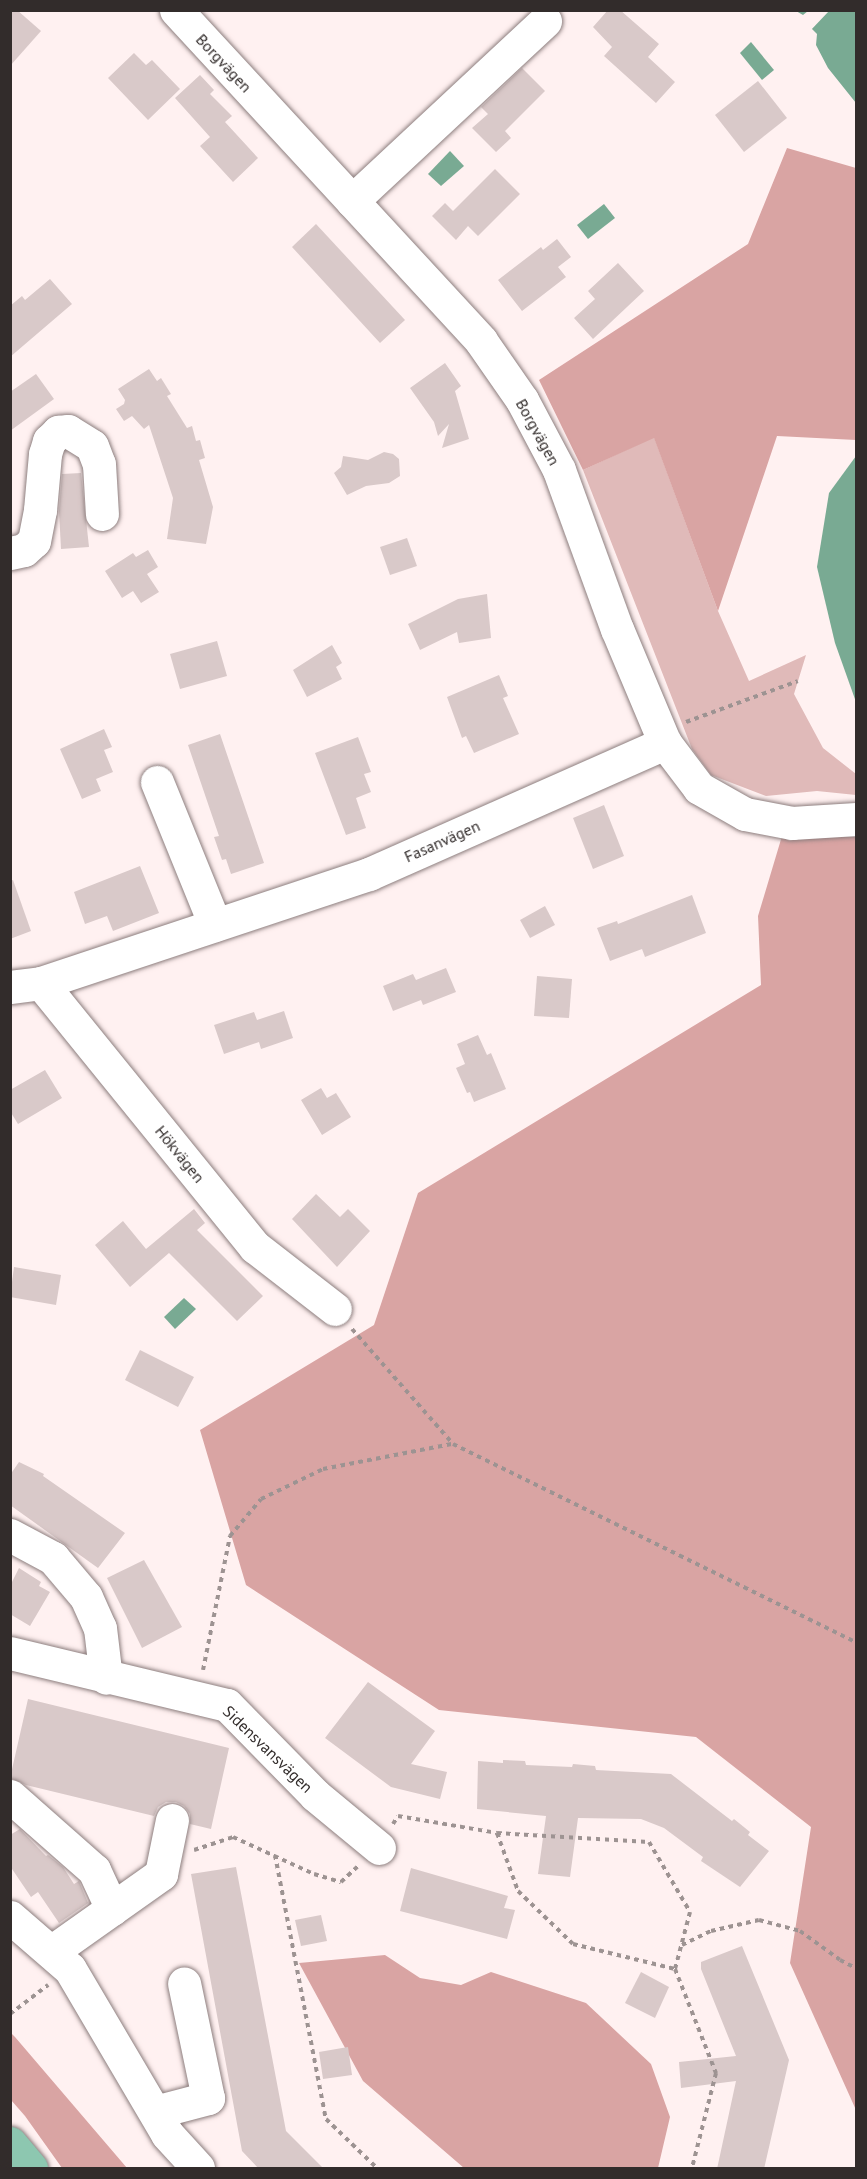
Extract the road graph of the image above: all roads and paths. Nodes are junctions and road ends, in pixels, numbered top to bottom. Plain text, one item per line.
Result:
1 (176, 10) edge
2 (545, 21) dead end
3 (352, 201) junction
4 (102, 514) dead end
5 (10, 553) edge
6 (798, 681) dead end
7 (662, 737) junction
8 (157, 782) dead end
9 (856, 819) edge
10 (215, 925) junction
11 (26, 985) edge
12 (335, 1309) joint
13 (453, 1444) junction
14 (10, 1534) edge
15 (856, 1642) edge
16 (10, 1653) edge
17 (106, 1678) junction
18 (198, 1698) junction
19 (10, 1796) edge
20 (172, 1820) dead end
21 (497, 1833) junction
22 (378, 1848) junction
23 (112, 1909) junction
24 (10, 1917) edge
25 (681, 1945) junction
26 (51, 1952) junction
27 (856, 1968) edge
28 (675, 1969) junction
29 (184, 1983) dead end
30 (155, 2112) junction
31 (10, 2143) edge
32 (31, 2169) edge
33 (198, 2169) edge
34 (377, 2169) edge
35 (692, 2169) edge

1 - 3 street, Borgvägen
2 - 3 street
3 - 7 street, Borgvägen
4 - 5 street
6 - 7 path
7 - 9 street, Borgvägen
7 - 10 street, Fasanvägen
8 - 10 street
10 - 11 street, Fasanvägen
11 - 12 street, Hökvägen
12 - 13 path
13 - 15 path
13 - 18 path
14 - 17 street
16 - 17 street, Sidensvansvägen
17 - 18 street, Sidensvansvägen
18 - 22 street, Sidensvansvägen
19 - 23 street
20 - 23 street
21 - 22 path
21 - 25 path
21 - 28 path
22 - 34 path
23 - 26 street
24 - 26 street
25 - 27 path
25 - 28 path
26 - 30 street
28 - 35 path
29 - 30 street
30 - 33 street
31 - 32 main road

